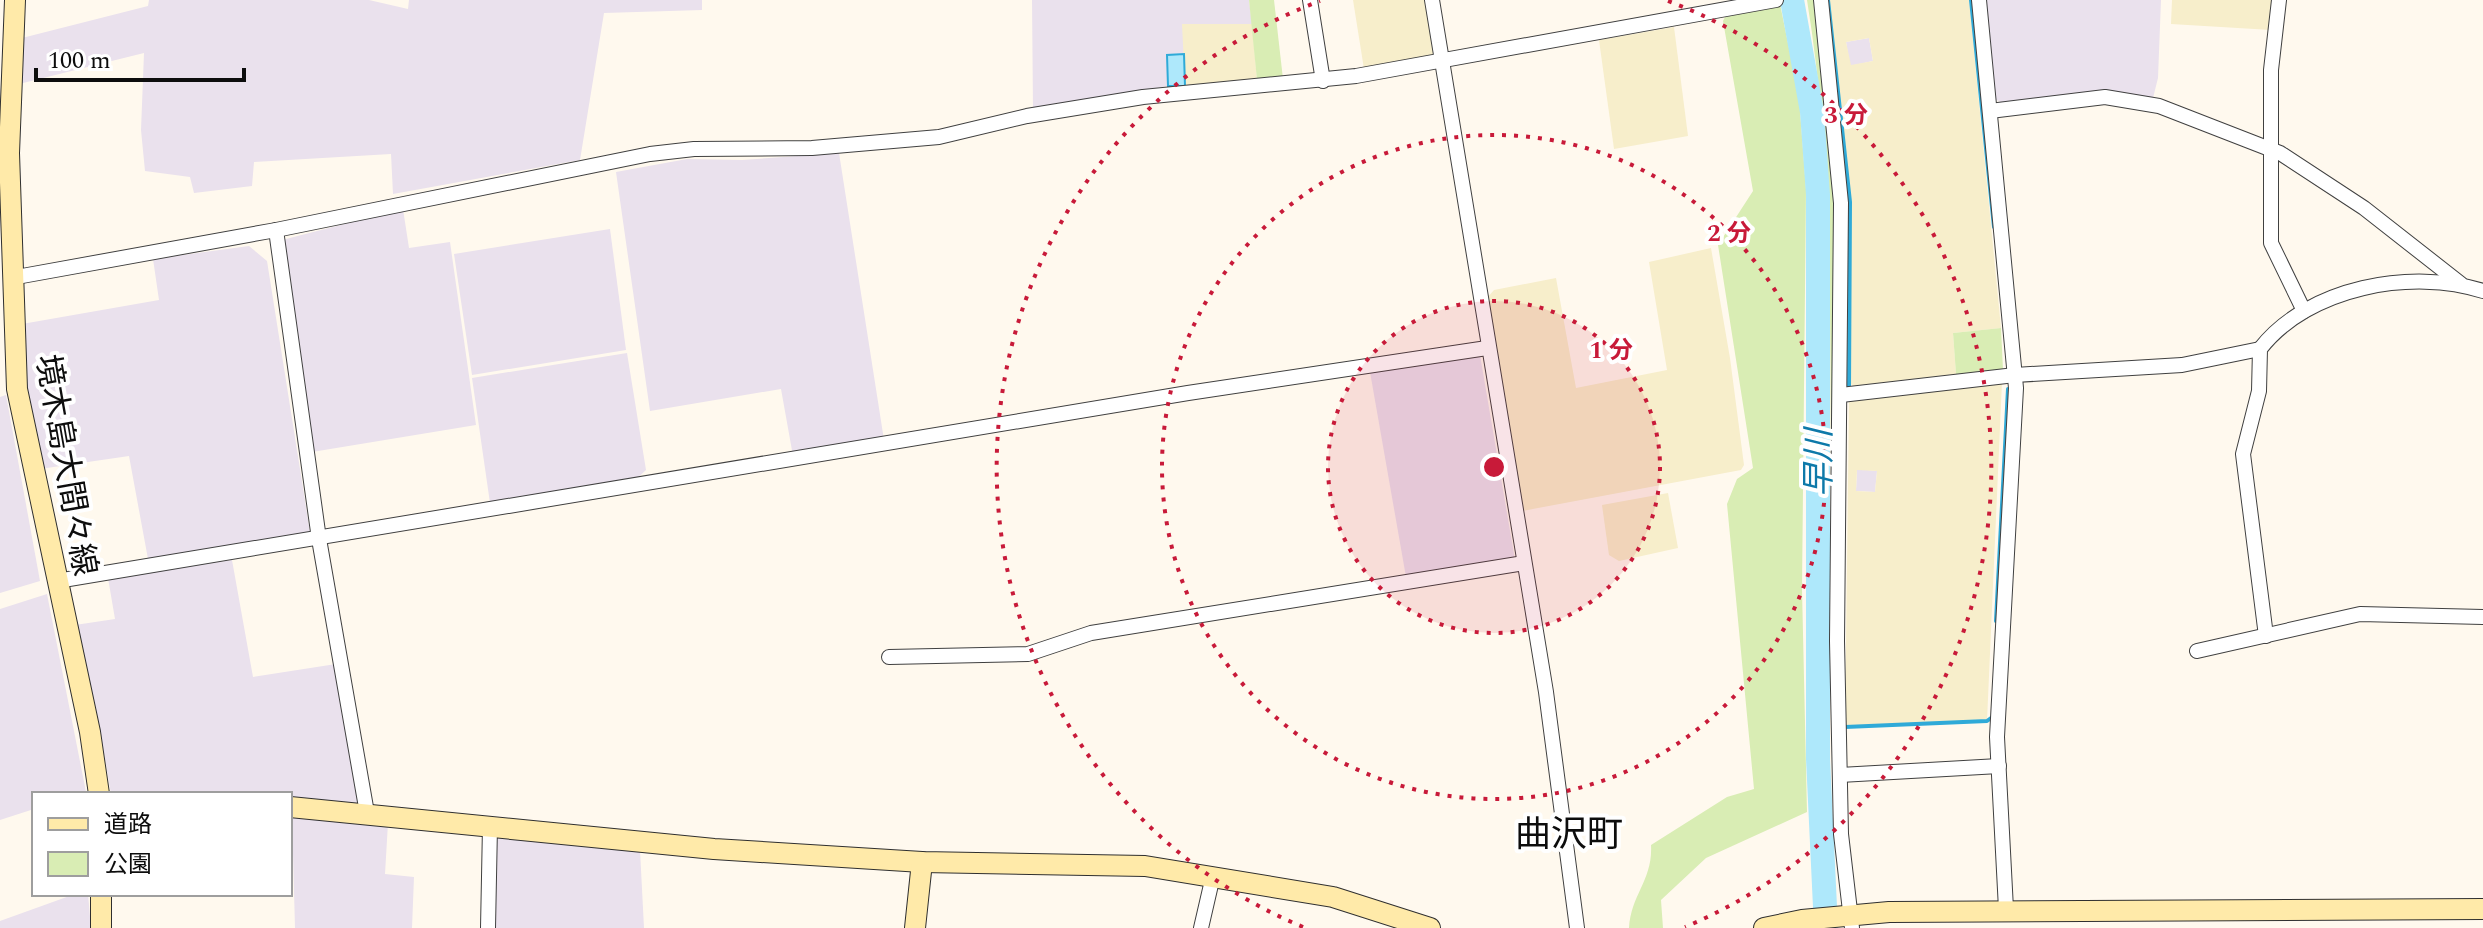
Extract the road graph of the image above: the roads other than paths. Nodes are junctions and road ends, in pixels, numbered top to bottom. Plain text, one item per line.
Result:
1 (15, 0) edge
2 (1310, 0) edge
3 (1432, 0) edge
4 (1776, 0) edge
5 (1821, 0) edge
6 (1979, 0) edge
7 (2279, 0) edge
8 (1740, 3) edge
9 (1442, 60) junction
10 (1323, 81) junction
11 (1990, 111) junction
12 (2271, 149) junction
13 (276, 230) junction
14 (11, 278) junction
15 (2461, 284) junction
16 (2483, 291) edge
17 (2304, 311) junction
18 (1487, 348) junction
19 (2260, 349) junction
20 (2015, 375) junction
21 (1841, 395) junction
22 (319, 539) junction
23 (1524, 563) junction
24 (57, 581) junction
25 (2483, 617) edge
26 (2266, 636) junction
27 (2197, 651) dead end
28 (889, 657) dead end
29 (1999, 766) junction
30 (1840, 775) junction
31 (99, 792) edge
32 (292, 807) edge
33 (367, 813) junction
34 (490, 826) junction
35 (922, 862) junction
36 (1213, 876) junction
37 (101, 896) edge
38 (2006, 909) junction
39 (2483, 909) edge
40 (1848, 920) edge
41 (101, 928) edge
42 (488, 928) edge
43 (915, 928) edge
44 (1201, 928) edge
45 (1430, 928) edge
46 (1577, 928) edge
47 (1764, 928) edge

1 - 14 street, 境木島大間々線
2 - 10 street
3 - 9 street
4 - 8 street
5 - 21 street
6 - 11 street
7 - 12 street
8 - 9 street
9 - 10 street
9 - 18 street
10 - 13 street
11 - 12 street
11 - 20 street
12 - 15 street
12 - 17 street
13 - 14 street
13 - 22 street
14 - 24 street, 境木島大間々線
15 - 16 street
15 - 17 street
17 - 19 street
18 - 22 street
18 - 23 street
19 - 20 street
19 - 26 street
20 - 21 street
20 - 29 street
21 - 30 street
22 - 24 street
22 - 33 street
23 - 28 street
23 - 46 street
24 - 31 street, 境木島大間々線
25 - 26 street
26 - 27 street
29 - 30 street
29 - 38 street
30 - 40 street
32 - 33 street
33 - 34 street
34 - 35 street
34 - 42 street
35 - 36 street
35 - 43 street
36 - 44 street
36 - 45 street
37 - 41 street
38 - 39 street
38 - 40 street
40 - 47 street

